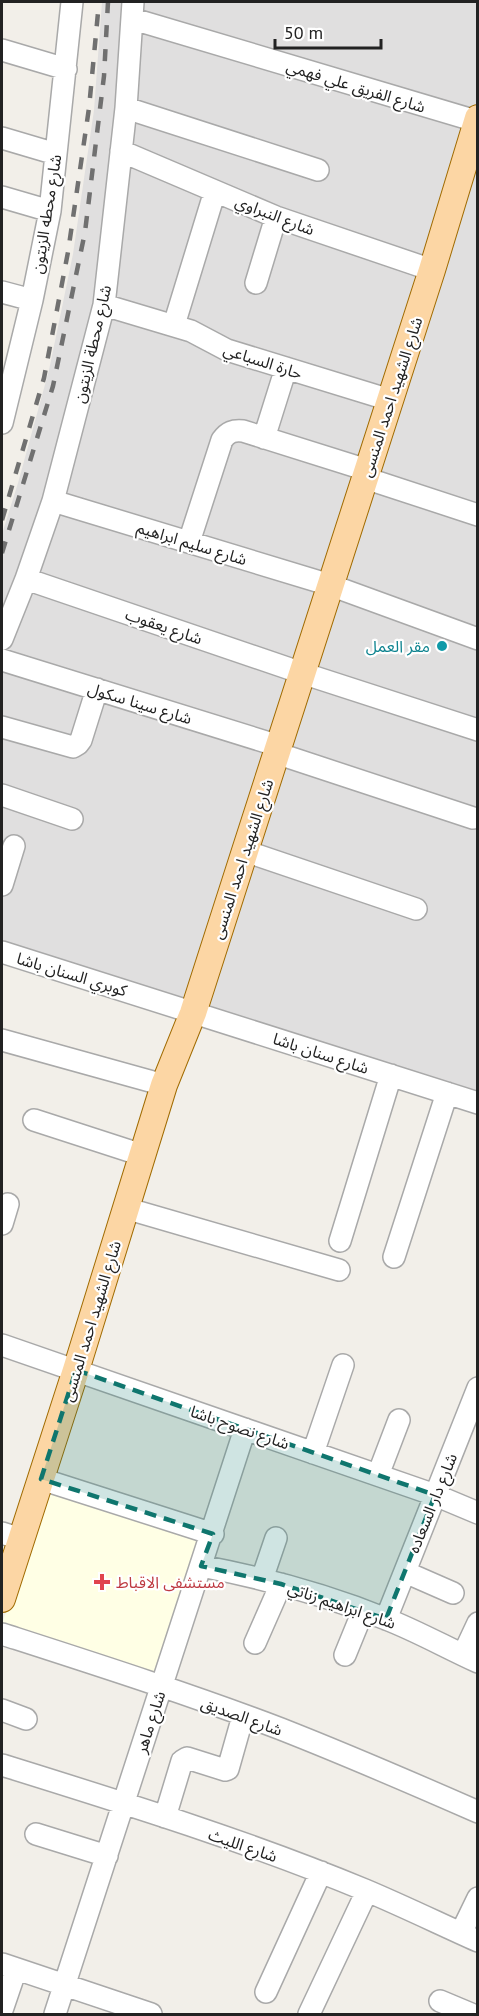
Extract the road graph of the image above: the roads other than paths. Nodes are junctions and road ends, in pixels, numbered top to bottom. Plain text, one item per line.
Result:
1 (72, 2) edge
2 (133, 10) edge
3 (2, 50) edge
4 (66, 69) junction
5 (126, 108) junction
6 (477, 120) edge
7 (2, 138) edge
8 (121, 151) junction
9 (56, 154) junction
10 (318, 170) dead end
11 (215, 191) junction
12 (2, 197) edge
13 (50, 211) junction
14 (276, 218) junction
15 (432, 270) junction
16 (255, 283) dead end
17 (2, 292) edge
18 (32, 300) junction
19 (104, 305) junction
20 (174, 325) junction
21 (286, 368) junction
22 (390, 400) junction
23 (5, 401) edge
24 (2, 423) edge
25 (264, 438) junction
26 (366, 474) junction
27 (53, 501) junction
28 (477, 516) edge
29 (189, 542) junction
30 (26, 579) junction
31 (330, 585) junction
32 (2, 639) edge
33 (477, 639) edge
34 (2, 660) edge
35 (302, 673) junction
36 (97, 689) junction
37 (2, 727) edge
38 (477, 730) edge
39 (278, 749) junction
40 (2, 795) edge
41 (473, 818) dead end
42 (72, 819) dead end
43 (14, 846) dead end
44 (245, 851) junction
45 (2, 885) edge
46 (416, 909) dead end
47 (2, 940) edge
48 (2, 952) edge
49 (2, 965) edge
50 (143, 996) joint
51 (165, 1004) junction
52 (193, 1013) junction
53 (2, 1040) edge
54 (391, 1075) junction
55 (164, 1085) junction
56 (447, 1093) junction
57 (477, 1103) edge
58 (34, 1120) dead end
59 (142, 1155) junction
60 (125, 1208) junction
61 (340, 1241) dead end
62 (394, 1257) dead end
63 (339, 1270) dead end
64 (2, 1345) edge
65 (343, 1365) dead end
66 (76, 1370) junction
67 (477, 1388) edge
68 (399, 1420) dead end
69 (245, 1429) junction
70 (313, 1453) junction
71 (378, 1475) junction
72 (40, 1479) junction
73 (435, 1495) junction
74 (477, 1513) edge
75 (213, 1534) junction
76 (11, 1536) edge
77 (276, 1538) dead end
78 (201, 1566) junction
79 (405, 1572) junction
80 (271, 1581) junction
81 (453, 1593) dead end
82 (2, 1599) edge
83 (363, 1611) junction
84 (386, 1619) junction
85 (477, 1623) edge
86 (2, 1634) edge
87 (255, 1643) dead end
88 (345, 1655) dead end
89 (470, 1659) edge
90 (162, 1686) junction
91 (2, 1710) edge
92 (243, 1716) junction
93 (26, 1719) dead end
94 (2, 1765) edge
95 (124, 1803) junction
96 (477, 1812) edge
97 (165, 1817) junction
98 (36, 1834) dead end
99 (107, 1856) junction
100 (321, 1872) junction
101 (367, 1891) junction
102 (477, 1898) edge
103 (469, 1937) edge
104 (9, 1967) edge
105 (65, 1985) junction
106 (266, 1992) dead end
107 (440, 2001) dead end
108 (2, 2010) edge
109 (55, 2014) edge
110 (152, 2014) edge
111 (309, 2014) edge
112 (471, 2014) edge

1 - 4 street, شارع محطه الزيتون
2 - 5 street, شارع محطة الزيتون
2 - 6 street, شارع الفريق علي فهمي
3 - 4 street
4 - 9 street, شارع محطه الزيتون
5 - 8 street, شارع محطة الزيتون
5 - 10 street
6 - 15 main road, شارع الشهيد احمد المنسى
7 - 9 street
8 - 11 street, شارع النبراوي
8 - 19 street, شارع محطة الزيتون
9 - 13 street, شارع محطه الزيتون
11 - 14 street, شارع النبراوي
11 - 20 street
12 - 13 street
13 - 18 street, شارع محطه الزيتون
14 - 15 street, شارع النبراوي
14 - 16 street
15 - 22 main road, شارع الشهيد احمد المنسى
17 - 18 street
18 - 23 street, شارع محطه الزيتون
19 - 20 street, حارة السباعي
19 - 27 street, شارع محطة الزيتون
20 - 21 street, حارة السباعي
21 - 22 street, حارة السباعي
21 - 25 street
22 - 26 main road, شارع الشهيد احمد المنسى
23 - 24 street, شارع محطه الزيتون
25 - 26 street
25 - 29 street
26 - 28 street
26 - 31 main road, شارع الشهيد احمد المنسى
27 - 29 street, شارع سليم ابراهيم
27 - 30 street, شارع محطة الزيتون
29 - 31 street, شارع سليم ابراهيم
30 - 32 street, شارع محطة الزيتون
30 - 35 street, شارع يعقوب
31 - 33 street, شارع سليم ابراهيم
31 - 35 main road, شارع الشهيد احمد المنسى
34 - 36 street, شارع سينا سكول
35 - 38 street, شارع يعقوب
35 - 39 main road, شارع الشهيد احمد المنسى
36 - 37 street
36 - 39 street, شارع سينا سكول
39 - 41 street, شارع سينا سكول
39 - 44 main road, شارع الشهيد احمد المنسى
40 - 42 street
43 - 45 street
44 - 46 street
44 - 52 main road, شارع الشهيد احمد المنسى
47 - 51 street, شارع سنان باشا
48 - 50 street, كوبري السنان باشا
49 - 51 street, شارع سنان باشا
50 - 51 street, شارع سنان باشا
51 - 52 street, شارع سنان باشا
52 - 54 street, شارع سنان باشا
52 - 55 main road, شارع الشهيد احمد المنسى
53 - 55 street
54 - 56 street, شارع سنان باشا
54 - 61 street
55 - 59 main road, شارع الشهيد احمد المنسى
56 - 57 street, شارع سنان باشا
56 - 62 street
58 - 59 street
59 - 60 main road, شارع الشهيد احمد المنسى
60 - 63 street
60 - 66 main road, شارع الشهيد احمد المنسى
64 - 66 street, شارع نصوح باشا
65 - 70 street
66 - 69 street, شارع نصوح باشا
66 - 72 main road, شارع الشهيد احمد المنسى
67 - 73 street, شارع دار السعاده
68 - 71 street
69 - 70 street, شارع نصوح باشا
69 - 75 street, شارع ماهر
70 - 71 street, شارع نصوح باشا
71 - 73 street, شارع نصوح باشا
72 - 75 street
72 - 76 main road, شارع الشهيد احمد المنسى
73 - 74 street, شارع نصوح باشا
73 - 79 street, شارع دار السعاده
75 - 78 street, شارع ماهر
76 - 82 main road, شارع الشهيد احمد المنسى
77 - 80 street
78 - 80 street, شارع ابراهيم زناتي
78 - 90 street, شارع ماهر
79 - 81 street
79 - 84 street, شارع دار السعاده
80 - 83 street, شارع ابراهيم زناتي
80 - 87 street
83 - 84 street, شارع ابراهيم زناتي
83 - 88 street
84 - 89 street, شارع ابراهيم زناتي
85 - 89 street
86 - 90 street, شارع الصديق
90 - 92 street, شارع الصديق
90 - 95 street, شارع ماهر
91 - 93 street
92 - 96 street, شارع الصديق
92 - 97 street
94 - 95 street, شارع الليث
95 - 97 street, شارع الليث
95 - 99 street, شارع ماهر
97 - 100 street, شارع الليث
98 - 99 street
99 - 105 street, شارع ماهر
100 - 101 street, شارع الليث
100 - 106 street
101 - 103 street, شارع الليث
101 - 111 street
102 - 103 street
104 - 105 street
104 - 108 street
105 - 109 street, شارع ماهر
105 - 110 street
107 - 112 street

